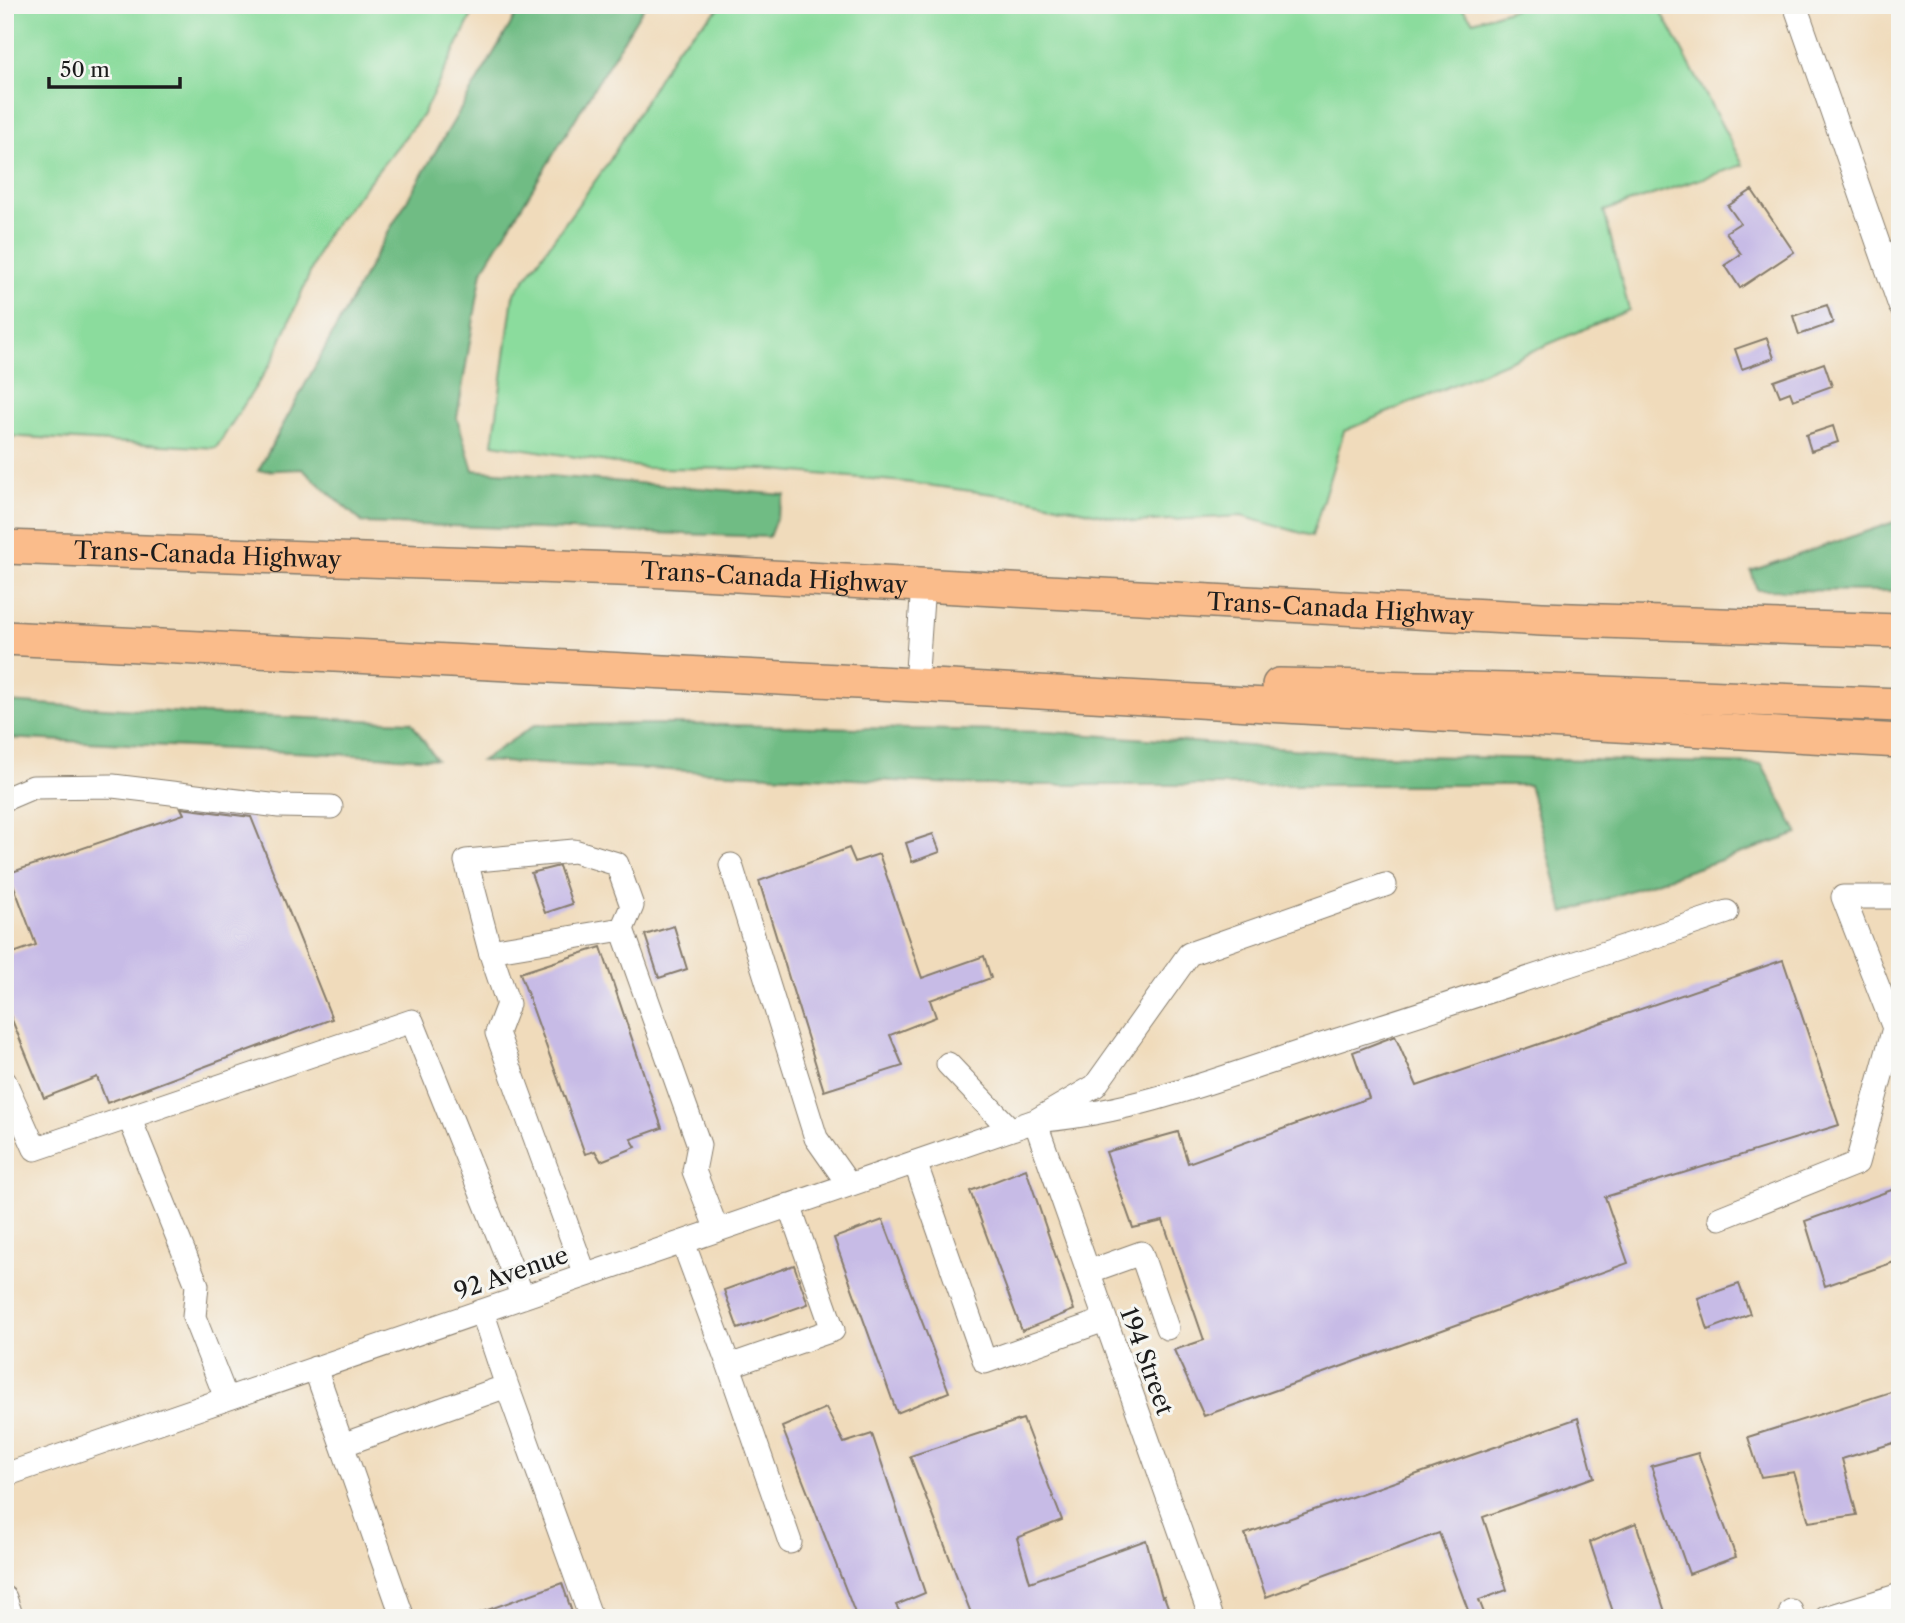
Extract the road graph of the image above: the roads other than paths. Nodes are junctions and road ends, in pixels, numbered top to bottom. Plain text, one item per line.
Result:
1 (1795, 5) edge
2 (1900, 306) edge
3 (5, 547) edge
4 (923, 584) junction
5 (1542, 619) junction
6 (1900, 631) edge
7 (5, 638) edge
8 (1900, 654) edge
9 (916, 685) junction
10 (958, 687) junction
11 (1900, 705) edge
12 (1900, 741) edge
13 (5, 799) edge
14 (331, 807) dead end
15 (731, 865) dead end
16 (1385, 885) dead end
17 (1900, 897) edge
18 (1727, 912) dead end
19 (622, 929) junction
20 (490, 951) junction
21 (1897, 1027) edge
22 (948, 1064) dead end
23 (5, 1082) edge
24 (129, 1118) junction
25 (1035, 1121) junction
26 (1010, 1129) junction
27 (915, 1162) junction
28 (849, 1185) junction
29 (789, 1206) junction
30 (1720, 1218) dead end
31 (717, 1230) junction
32 (683, 1242) junction
33 (1088, 1272) junction
34 (585, 1275) junction
35 (523, 1297) junction
36 (482, 1311) junction
37 (1105, 1320) junction
38 (1167, 1328) dead end
39 (729, 1366) junction
40 (315, 1368) junction
41 (507, 1386) junction
42 (226, 1398) junction
43 (342, 1445) junction
44 (5, 1475) edge
45 (789, 1542) dead end
46 (1900, 1595) edge
47 (5, 1598) edge
48 (12, 1618) edge
49 (403, 1618) edge
50 (591, 1618) edge
51 (1211, 1618) edge
52 (1826, 1618) edge

1 - 2 street
3 - 4 highway, Trans-Canada Highway
4 - 5 highway, Trans-Canada Highway
4 - 9 street
5 - 6 highway, Trans-Canada Highway
5 - 8 highway, Trans-Canada Highway
7 - 9 highway
9 - 10 highway
10 - 11 highway
10 - 12 highway
13 - 14 street
15 - 28 street
16 - 25 street
17 - 21 street
18 - 25 street
19 - 20 street
19 - 20 street
19 - 31 street
20 - 34 street
21 - 30 street
22 - 26 street
23 - 24 street
24 - 35 street
24 - 42 street
25 - 26 street, 92 Avenue
25 - 33 street, 194 Street
26 - 27 street, 92 Avenue
27 - 28 street, 92 Avenue
27 - 37 street
28 - 29 street, 92 Avenue
29 - 31 street, 92 Avenue
29 - 39 street
31 - 32 street, 92 Avenue
32 - 34 street, 92 Avenue
32 - 39 street
33 - 37 street, 194 Street
33 - 38 street
34 - 35 street, 92 Avenue
35 - 36 street, 92 Avenue
36 - 40 street, 92 Avenue
36 - 41 street
37 - 51 street, 194 Street
39 - 45 street
40 - 42 street, 92 Avenue
40 - 43 street
41 - 43 street
41 - 50 street
42 - 44 street, 92 Avenue
43 - 49 street
46 - 52 street
47 - 48 street

